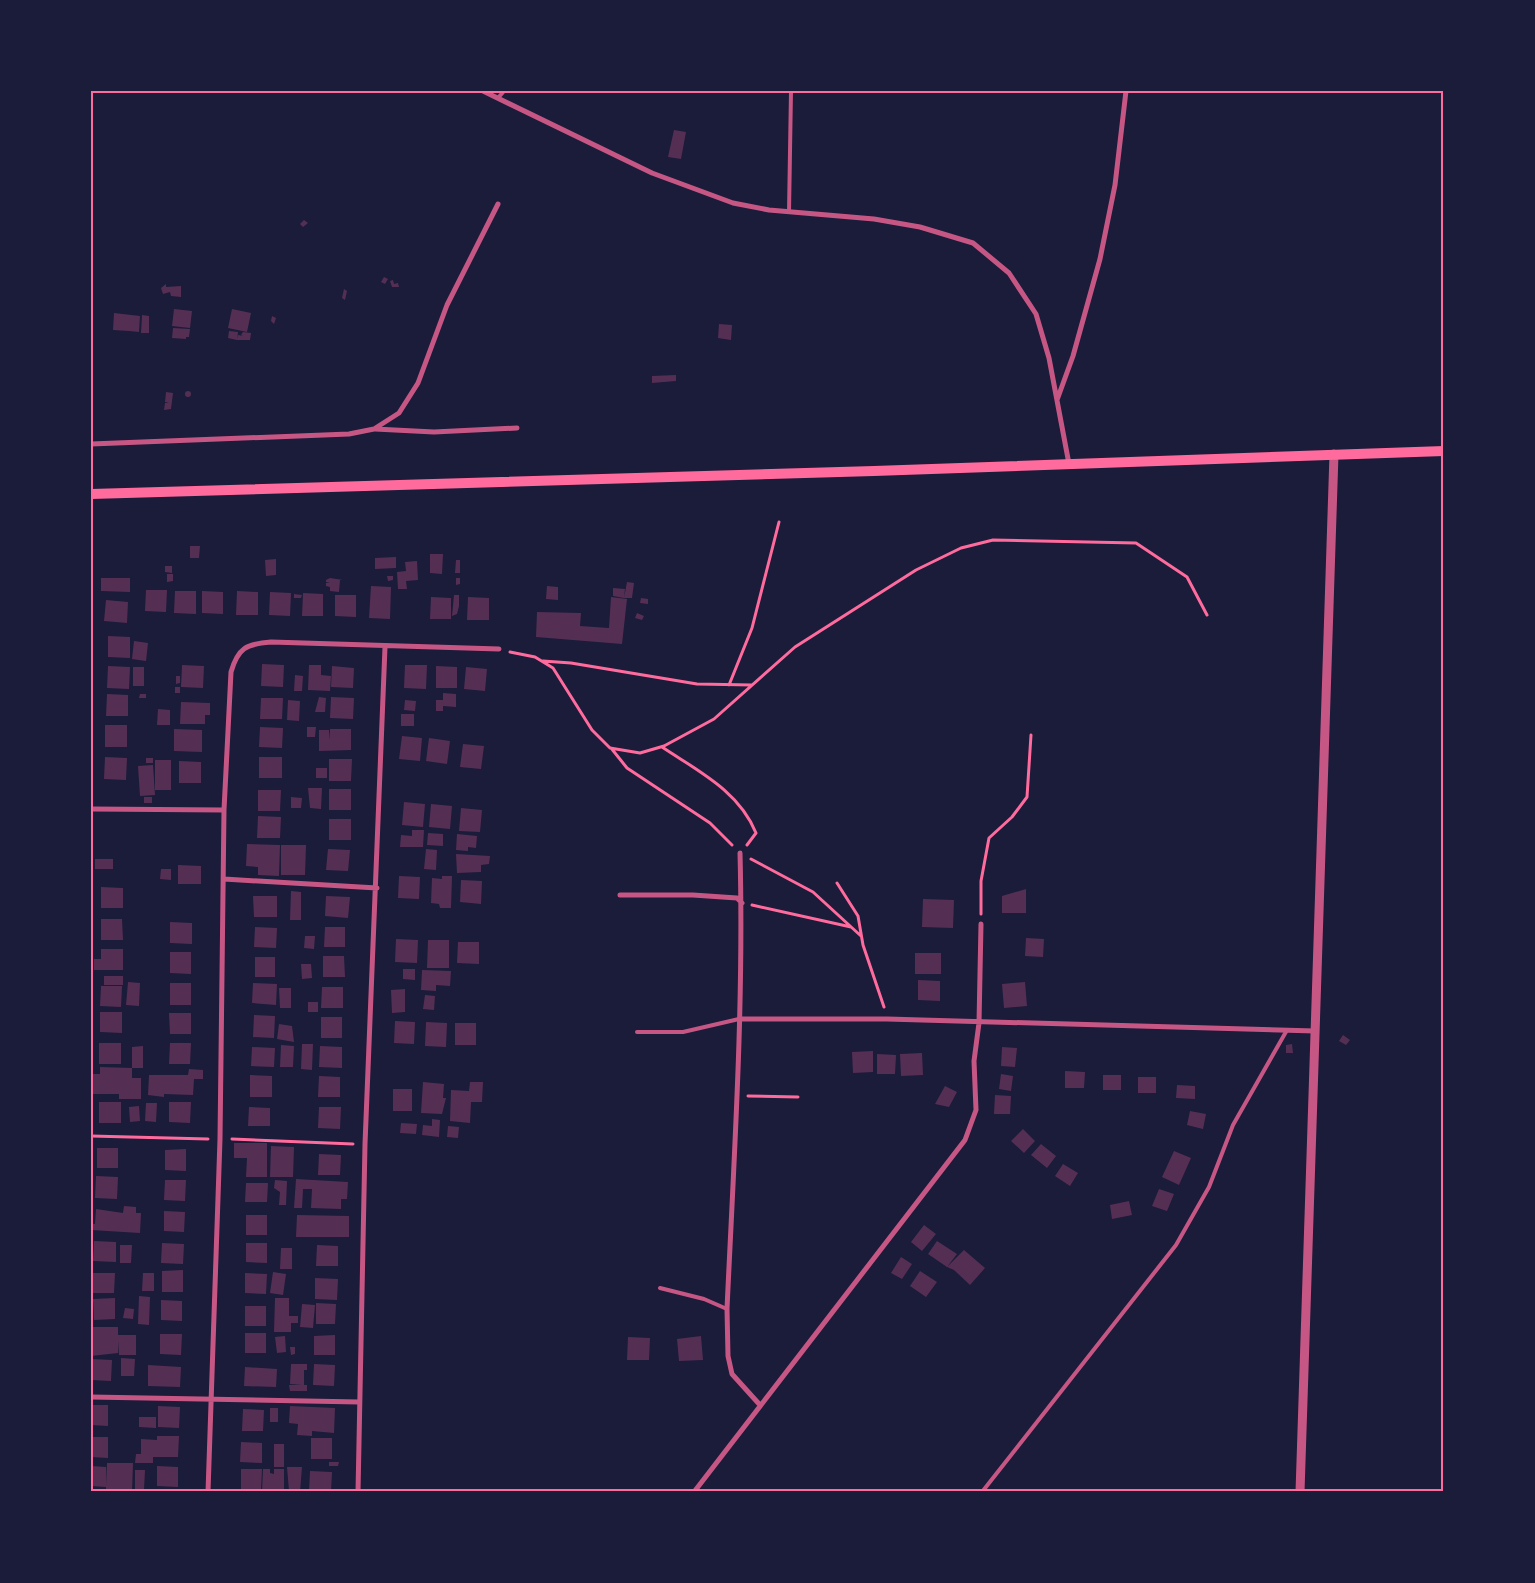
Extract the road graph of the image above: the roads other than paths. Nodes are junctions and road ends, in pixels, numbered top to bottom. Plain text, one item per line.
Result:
1 (483, 91) edge
2 (504, 91) edge
3 (791, 91) edge
4 (1126, 91) edge
5 (498, 98) junction
6 (498, 204) dead end
7 (789, 212) junction
8 (1056, 401) junction
9 (517, 428) dead end
10 (374, 429) junction
11 (91, 444) edge
12 (1444, 451) edge
13 (1334, 454) junction
14 (1069, 465) junction
15 (91, 494) edge
16 (385, 647) junction
17 (499, 649) road end
18 (91, 809) edge
19 (224, 810) junction
20 (740, 853) road end
21 (224, 879) junction
22 (377, 888) junction
23 (620, 895) dead end
24 (742, 903) junction
25 (981, 924) road end
26 (739, 1019) junction
27 (979, 1023) junction
28 (1287, 1030) junction
29 (1315, 1031) junction
30 (637, 1032) dead end
31 (660, 1288) dead end
32 (728, 1309) junction
33 (91, 1397) edge
34 (212, 1398) junction
35 (359, 1402) junction
36 (760, 1405) junction
37 (208, 1492) edge
38 (358, 1492) edge
39 (694, 1492) edge
40 (982, 1492) edge
41 (1300, 1492) edge

1 - 5 street
2 - 5 lane
3 - 7 lane
4 - 8 street
5 - 7 street
6 - 10 street
7 - 8 street
8 - 14 street
9 - 10 street
10 - 11 street
12 - 13 main road
13 - 14 main road
13 - 29 street
14 - 15 main road
16 - 17 street
16 - 19 street
16 - 22 street
18 - 19 street
19 - 21 street
20 - 24 street
21 - 22 street
21 - 34 street
22 - 35 street
23 - 24 street
24 - 26 street
25 - 27 street
26 - 27 street
26 - 30 lane
26 - 32 street
27 - 28 street
27 - 36 street
28 - 29 street
28 - 40 lane
29 - 41 street
31 - 32 lane
32 - 36 street
33 - 34 street
34 - 35 street
34 - 37 street
35 - 38 street
36 - 39 street

